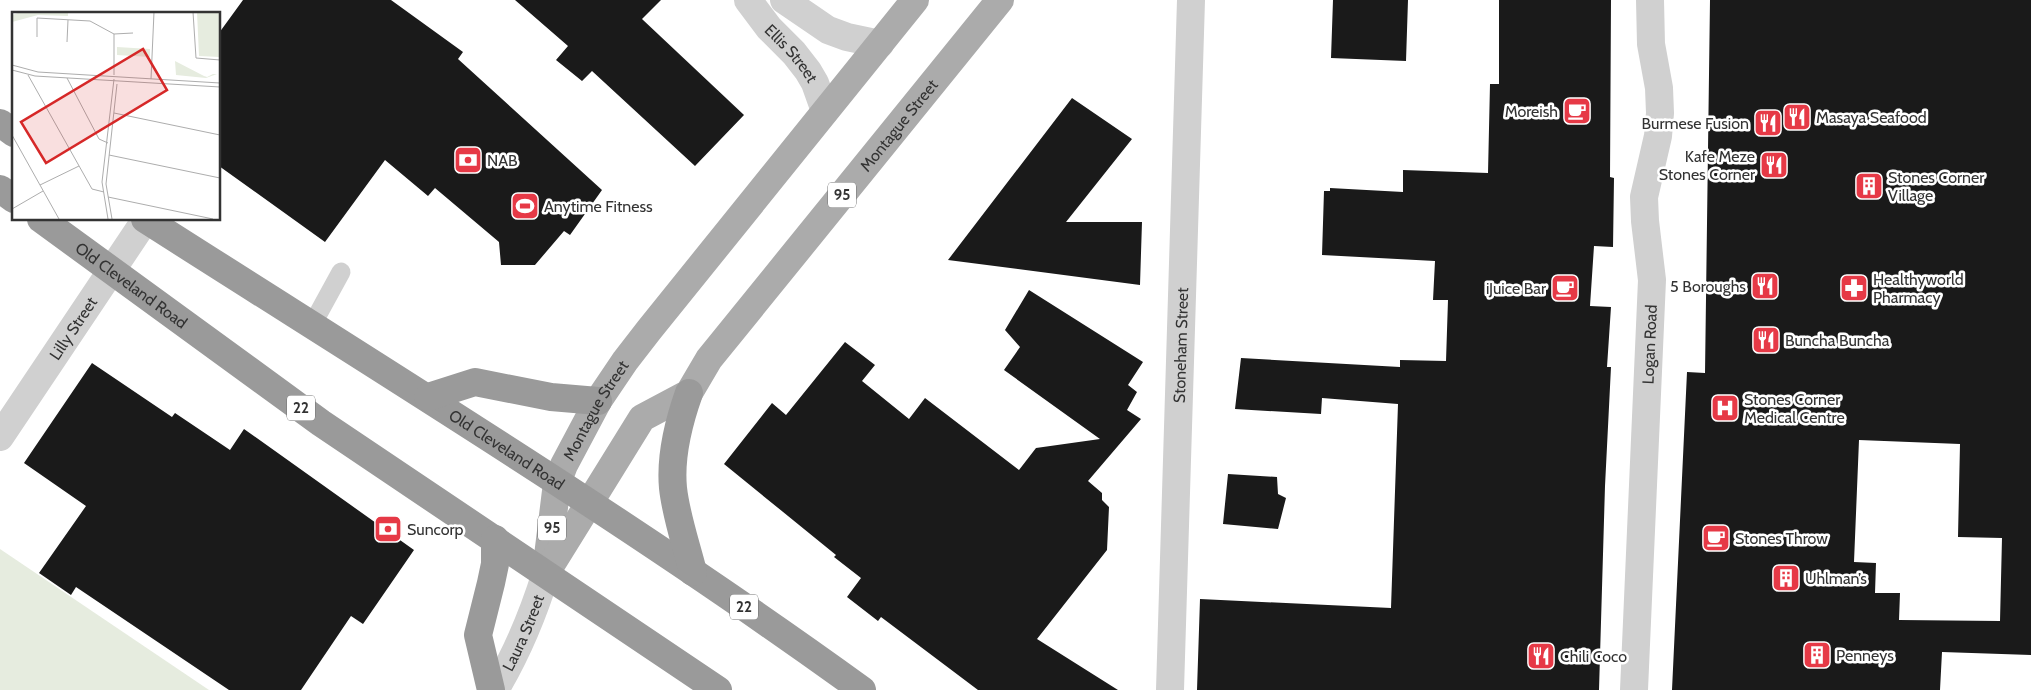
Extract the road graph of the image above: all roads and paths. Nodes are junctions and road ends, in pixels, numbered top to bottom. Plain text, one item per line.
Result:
1 (748, 0) edge
2 (784, 0) edge
3 (915, 0) edge
4 (1000, 0) edge
5 (1191, 0) edge
6 (1650, 0) edge
7 (880, 44) junction
8 (826, 111) junction
9 (0, 123) edge
10 (12, 132) edge
11 (0, 189) edge
12 (12, 198) edge
13 (42, 220) edge
14 (144, 220) edge
15 (147, 220) edge
16 (112, 270) junction
17 (341, 272) dead end
18 (312, 325) junction
19 (689, 394) junction
20 (428, 397) junction
21 (598, 400) junction
22 (0, 437) edge
23 (557, 483) junction
24 (588, 504) junction
25 (495, 539) junction
26 (692, 572) junction
27 (546, 573) junction
28 (493, 690) edge
29 (718, 690) edge
30 (862, 690) edge
31 (1170, 690) edge
32 (1634, 690) edge

1 - 8 street, Ellis Street
2 - 7 street, Ellis Street
3 - 7 main road, Montague Street / 95
4 - 19 main road, Montague Street / 95
5 - 31 street, Stoneham Street
6 - 32 street, Logan Road
7 - 8 main road, Montague Street / 95
8 - 21 main road, Montague Street / 95
9 - 10 highway
11 - 12 highway
13 - 16 highway, Old Cleveland Road / 22
14 - 16 street, Lilly Street
15 - 18 highway, Old Cleveland Road / 22
16 - 22 street, Lilly Street
16 - 25 highway, Old Cleveland Road / 22
17 - 18 lane
18 - 20 highway, Old Cleveland Road / 22
19 - 24 main road, 95
19 - 26 highway, 95
20 - 21 highway
20 - 23 highway, Old Cleveland Road / 22
21 - 23 main road, Montague Street / 95
23 - 24 highway, Old Cleveland Road / 22
23 - 27 main road, Montague Street / 95
24 - 26 highway, Old Cleveland Road / 22
24 - 27 main road, 95
25 - 27 highway, Old Cleveland Road / 22
25 - 28 highway
26 - 30 highway, Old Cleveland Road / 22
27 - 28 street, Laura Street
27 - 29 highway, Old Cleveland Road / 22

